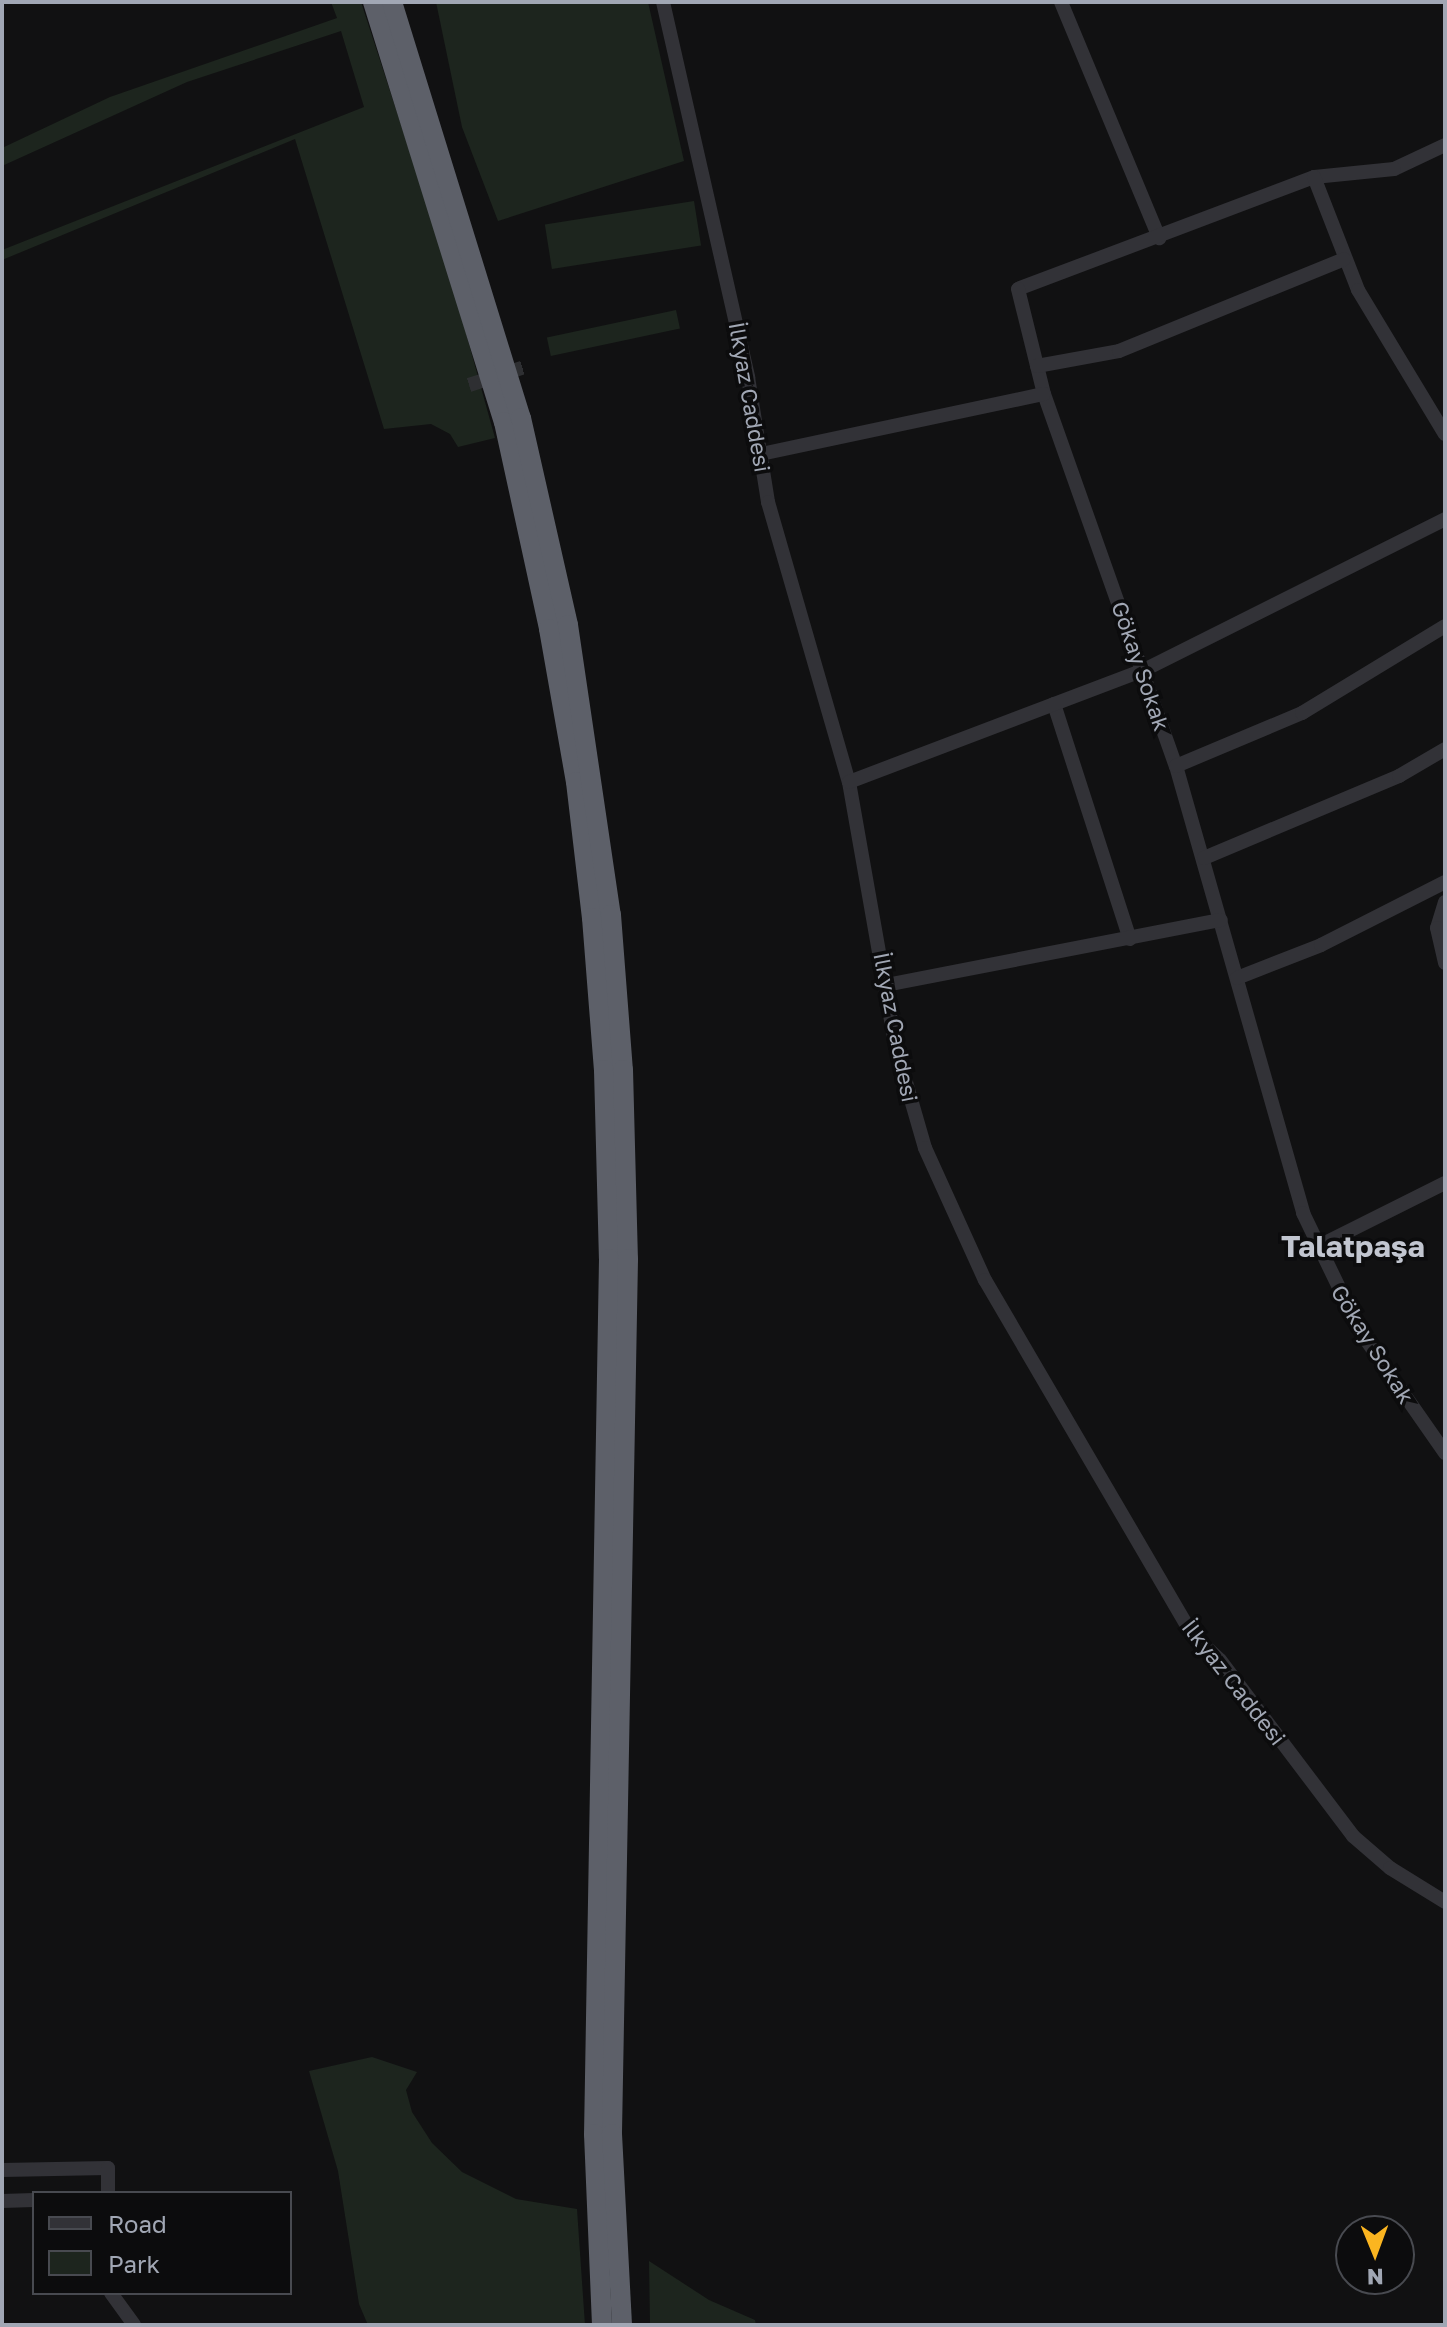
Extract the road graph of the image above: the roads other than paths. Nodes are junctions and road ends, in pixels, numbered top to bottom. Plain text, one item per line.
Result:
1 (373, 2) edge
2 (392, 2) edge
3 (663, 2) edge
4 (1061, 2) edge
5 (1445, 145) edge
6 (1314, 177) junction
7 (1159, 238) junction
8 (1344, 259) junction
9 (1037, 366) junction
10 (1044, 394) junction
11 (1445, 434) edge
12 (761, 454) junction
13 (1445, 519) edge
14 (1445, 626) edge
15 (1144, 670) junction
16 (1054, 704) junction
17 (1445, 749) edge
18 (1176, 766) junction
19 (849, 782) junction
20 (1204, 858) junction
21 (1445, 882) edge
22 (1445, 902) edge
23 (1221, 920) junction
24 (1130, 939) junction
25 (1445, 963) edge
26 (1237, 978) junction
27 (886, 985) junction
28 (1445, 1183) edge
29 (1317, 1247) junction
30 (1445, 1453) edge
31 (1445, 1902) edge
32 (2, 2170) edge
33 (108, 2191) edge
34 (32, 2200) edge
35 (2, 2201) edge
36 (112, 2295) edge
37 (134, 2325) edge
38 (602, 2325) edge
39 (622, 2325) edge

1 - 38 highway
2 - 39 highway
3 - 12 street, İlkyaz Caddesi
4 - 7 street
5 - 6 street, Gökay Sokak
6 - 7 street, Gökay Sokak
6 - 8 street
7 - 9 street, Gökay Sokak
8 - 9 street
8 - 11 street
9 - 10 street, Gökay Sokak
10 - 12 street
10 - 15 street, Gökay Sokak
12 - 19 street, İlkyaz Caddesi
13 - 15 street
14 - 18 street
15 - 16 street
15 - 18 street, Gökay Sokak
16 - 19 street
16 - 24 street
17 - 20 street
18 - 20 street, Gökay Sokak
19 - 27 street, İlkyaz Caddesi
20 - 23 street, Gökay Sokak
21 - 26 street
22 - 25 street
23 - 24 street
23 - 26 street, Gökay Sokak
24 - 27 street
26 - 29 street, Gökay Sokak
27 - 31 street, İlkyaz Caddesi
28 - 29 street
29 - 30 street, Gökay Sokak
32 - 33 street
34 - 35 street
36 - 37 street

